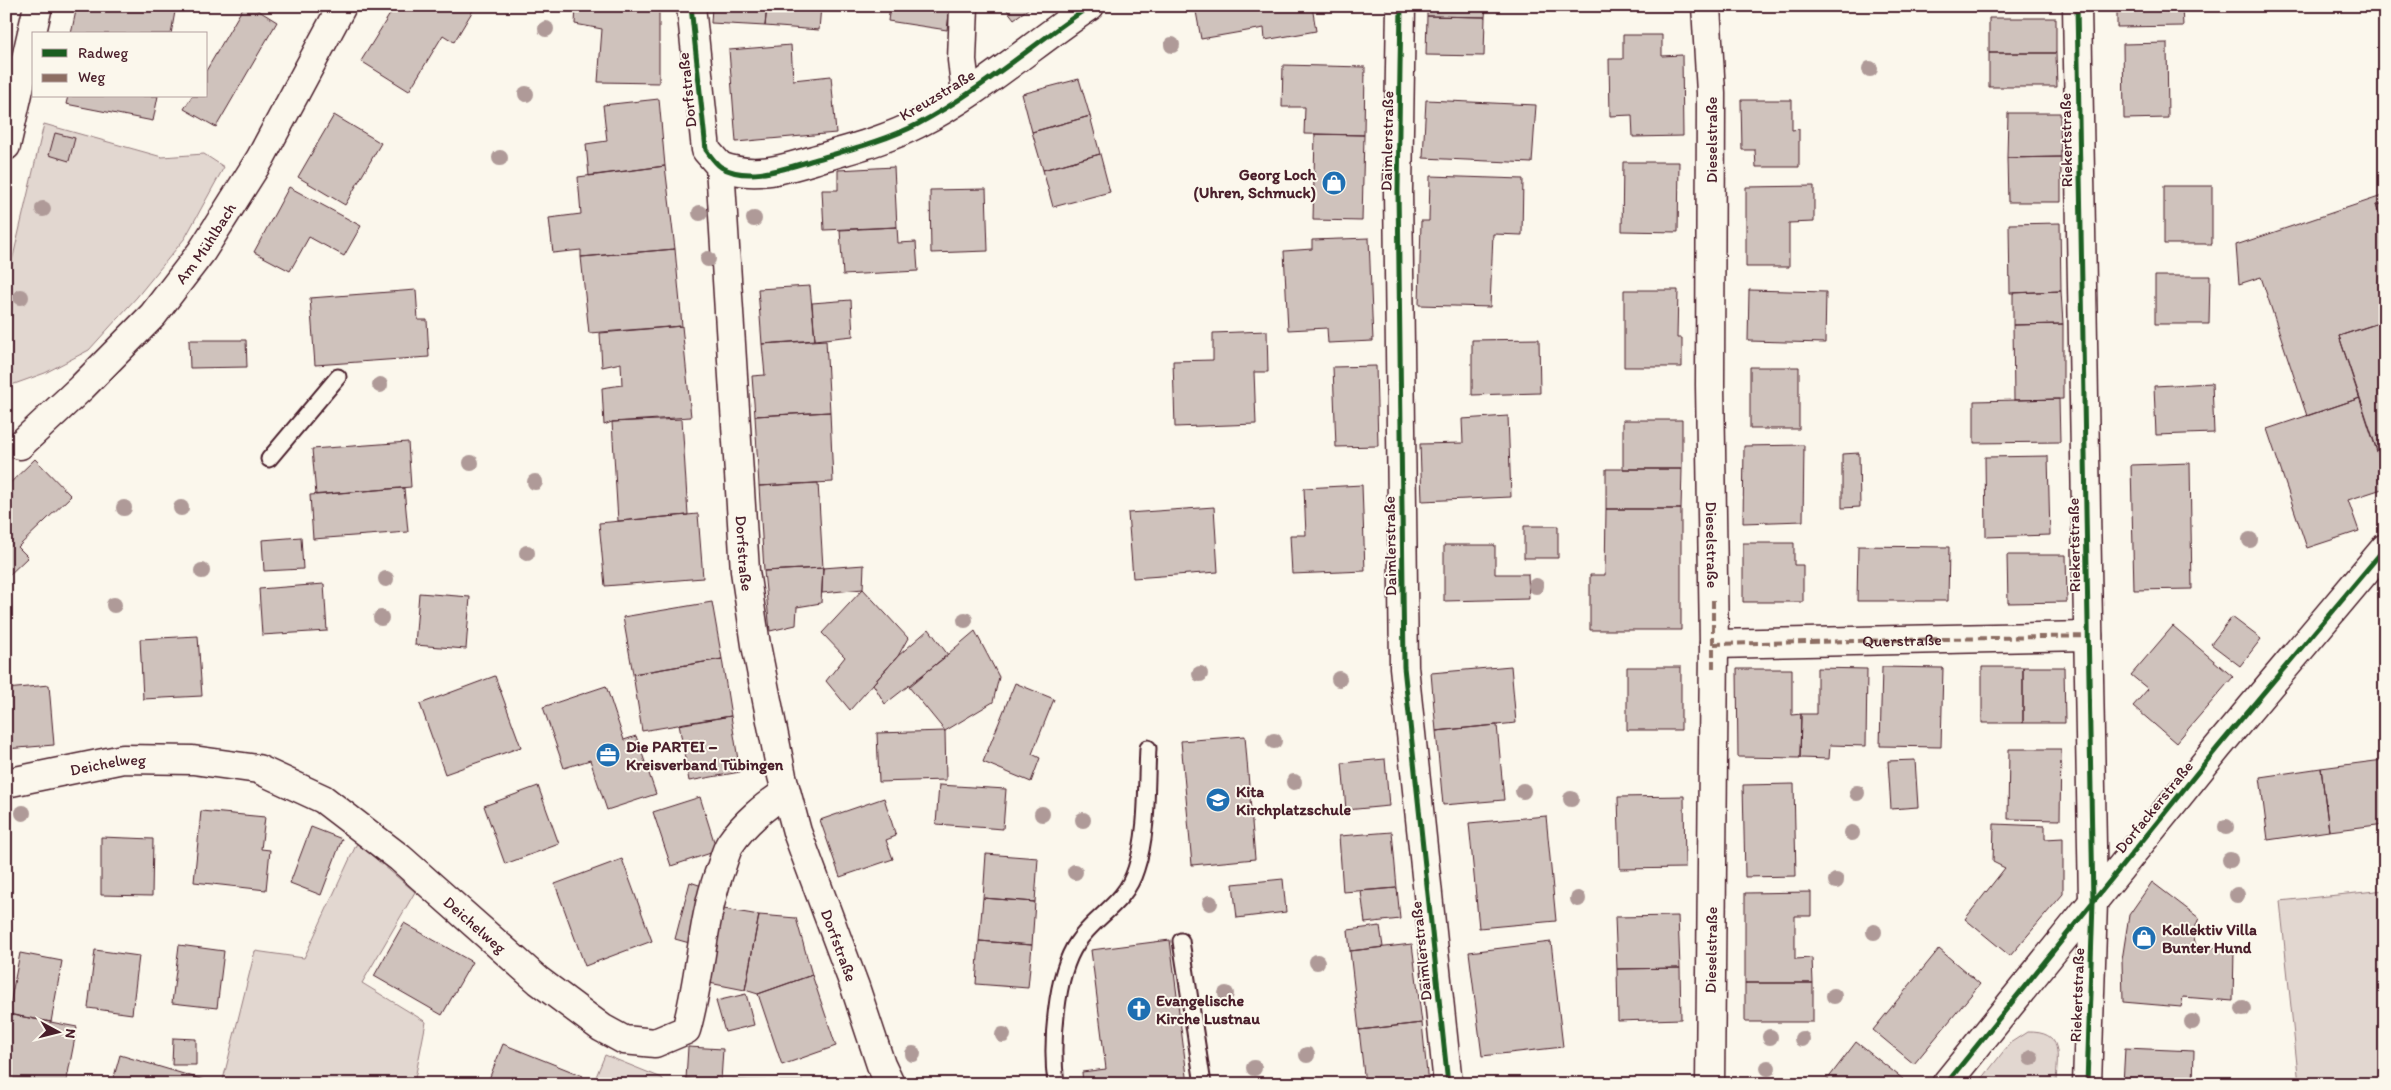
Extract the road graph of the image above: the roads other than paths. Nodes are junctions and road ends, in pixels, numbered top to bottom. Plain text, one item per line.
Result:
1 (38, 6) edge
2 (342, 6) edge
3 (691, 6) edge
4 (964, 6) edge
5 (1090, 6) edge
6 (1401, 6) edge
7 (1706, 6) edge
8 (2076, 6) edge
9 (32, 32) edge
10 (32, 32) edge
11 (966, 93) junction
12 (6, 146) edge
13 (720, 166) junction
14 (338, 377) dead end
15 (20, 446) dead end
16 (269, 459) dead end
17 (2385, 548) edge
18 (2088, 636) junction
19 (1714, 644) junction
20 (1148, 748) dead end
21 (6, 782) edge
22 (786, 792) junction
23 (2093, 902) junction
24 (1181, 941) dead end
25 (890, 1084) edge
26 (1056, 1084) edge
27 (1203, 1084) edge
28 (1448, 1084) edge
29 (1710, 1084) edge
30 (1946, 1084) edge
31 (2087, 1084) edge

1 - 10 street
2 - 15 street, Am Mühlbach
3 - 13 street, Dorfstraße
4 - 11 street
5 - 11 street, Kreuzstraße
6 - 28 street, Daimlerstraße
7 - 19 street, Dieselstraße
8 - 18 street, Riekertstraße
9 - 12 street
11 - 13 street, Kreuzstraße
13 - 22 street, Dorfstraße
14 - 16 lane
17 - 23 street, Dorfackerstraße
18 - 19 street, Querstraße
18 - 23 street, Riekertstraße
19 - 29 street, Dieselstraße
20 - 26 lane
21 - 22 street, Deichelweg
22 - 25 street, Dorfstraße
23 - 30 street, Dorfackerstraße
23 - 31 street, Riekertstraße
24 - 27 lane

